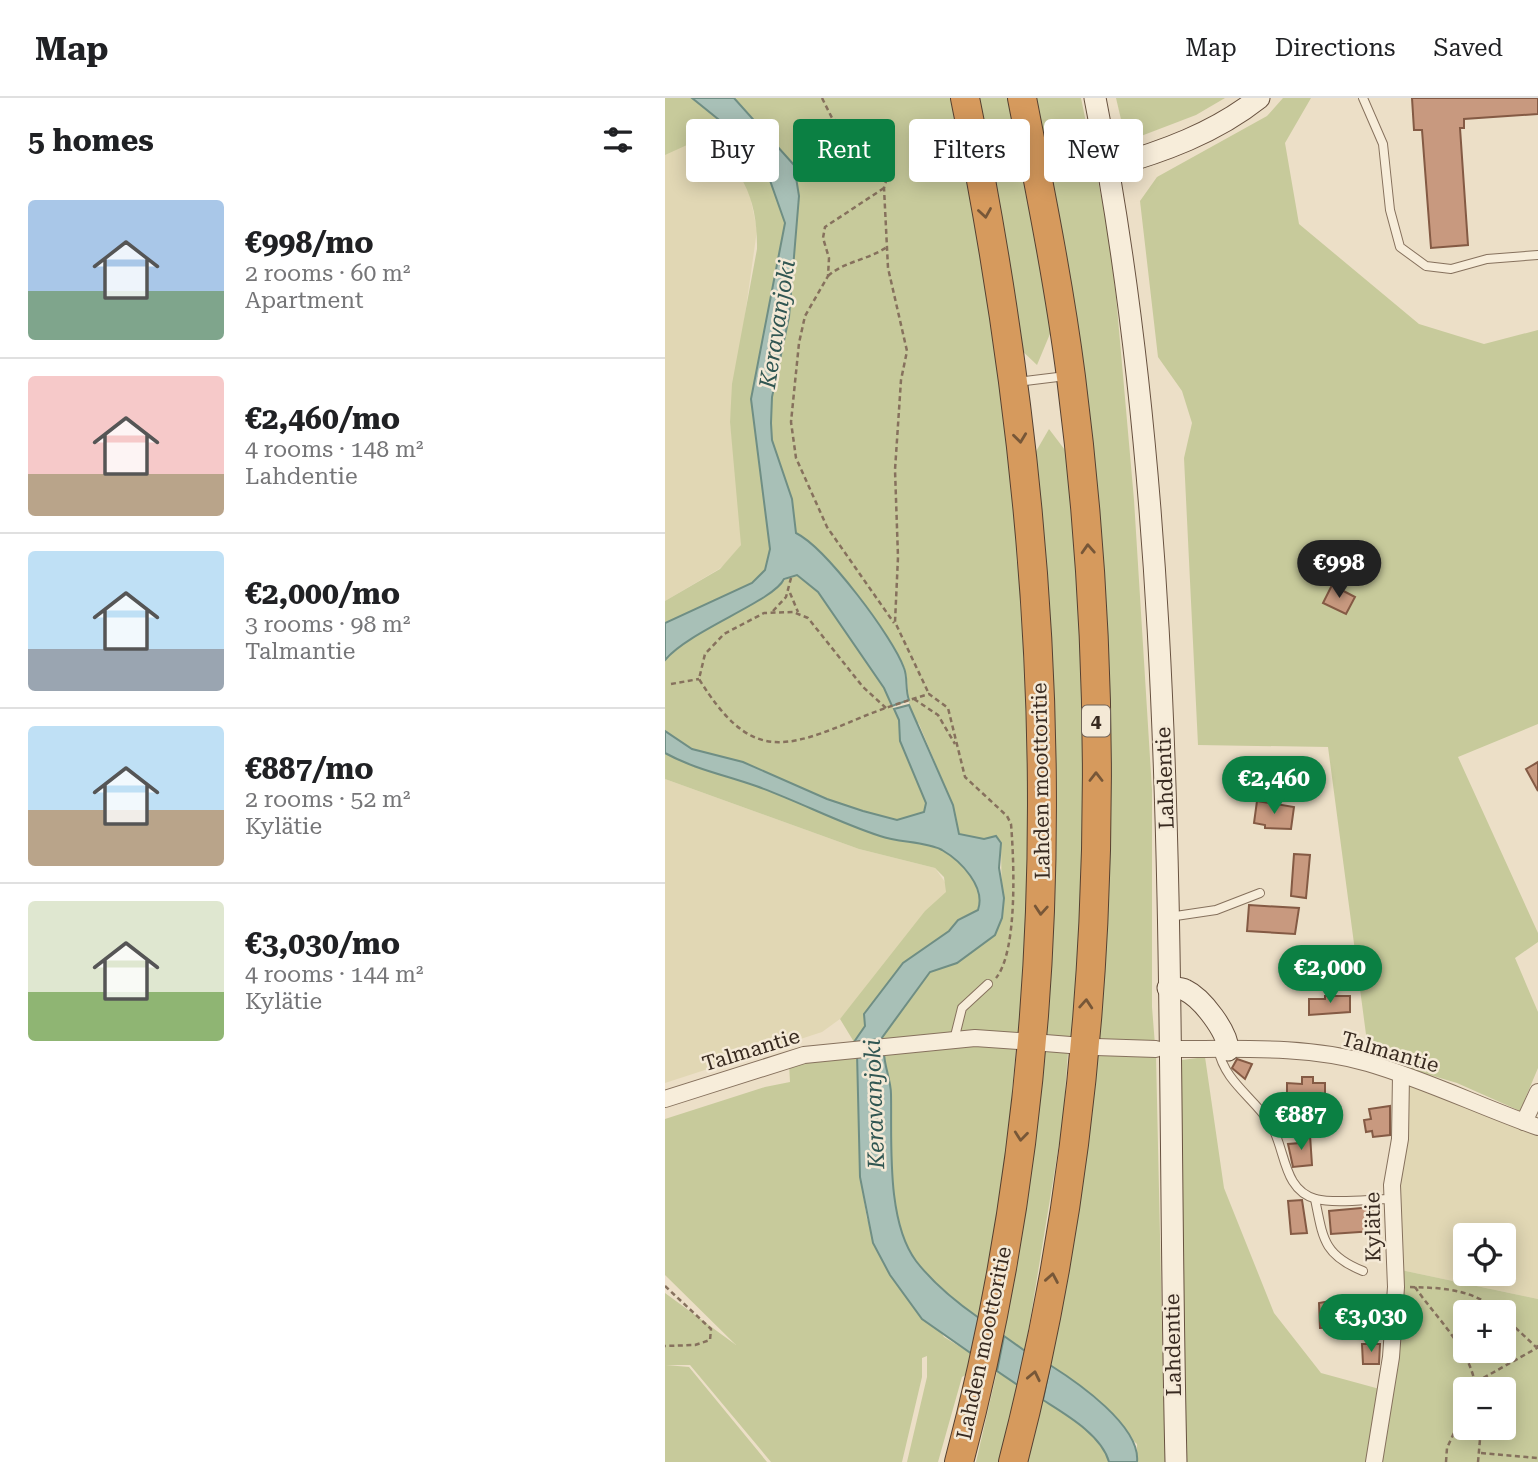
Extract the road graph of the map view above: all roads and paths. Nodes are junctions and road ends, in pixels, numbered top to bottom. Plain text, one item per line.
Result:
1 (822, 98) edge
2 (965, 98) edge
3 (1022, 98) edge
4 (1095, 98) edge
5 (1259, 98) edge
6 (1363, 98) edge
7 (1099, 119) edge
8 (1143, 158) edge
9 (1111, 182) edge
10 (884, 188) junction
11 (887, 247) junction
12 (1538, 255) edge
13 (828, 276) junction
14 (1071, 375) junction
15 (1014, 383) junction
16 (791, 578) dead end
17 (789, 590) junction
18 (773, 611) junction
19 (800, 615) junction
20 (896, 626) junction
21 (699, 678) junction
22 (671, 684) dead end
23 (929, 694) junction
24 (914, 699) junction
25 (886, 708) junction
26 (957, 748) junction
27 (1261, 893) dead end
28 (1169, 916) junction
29 (988, 984) joint
30 (1168, 988) junction
31 (954, 1040) junction
32 (1019, 1041) dead end
33 (1045, 1043) dead end
34 (1070, 1045) dead end
35 (1096, 1047) dead end
36 (1156, 1049) dead end
37 (1181, 1049) dead end
38 (1223, 1050) junction
39 (1401, 1075) junction
40 (1538, 1092) edge
41 (665, 1099) edge
42 (1531, 1125) edge
43 (1315, 1199) junction
44 (1392, 1199) junction
45 (1363, 1271) dead end
46 (665, 1286) edge
47 (1396, 1287) junction
48 (1415, 1287) junction
49 (1485, 1300) edge
50 (1516, 1327) edge
51 (665, 1346) edge
52 (1538, 1347) edge
53 (1474, 1377) edge
54 (1483, 1377) edge
55 (1453, 1435) edge
56 (1481, 1440) edge
57 (1482, 1453) junction
58 (1538, 1458) edge
59 (958, 1462) edge
60 (1013, 1462) edge
61 (1176, 1462) edge
62 (1374, 1462) edge
63 (1446, 1462) edge
64 (1478, 1462) edge

1 - 10 path
2 -> 15 highway, Lahden moottoritie
3 - 14 highway, 4
4 - 7 main road, Lahdentie
5 - 8 main road
6 - 12 lane
9 - 28 main road, Lahdentie
10 - 11 path
10 - 13 path
11 - 13 path
11 - 20 path
13 - 20 path
14 - 15 lane
60 -> 14 highway, 4
15 -> 59 highway, Lahden moottoritie
16 - 17 path
17 - 18 path
17 - 19 path
18 - 19 path
18 - 21 path
19 - 25 path
20 - 23 path
21 - 22 path
21 - 25 path
23 - 24 path
23 - 26 path
24 - 25 path
24 - 26 path
26 - 29 path
27 - 28 lane
28 - 30 main road, Lahdentie
29 - 31 lane
30 - 38 main road
30 - 61 main road, Lahdentie
31 - 32 street, Talmantie
31 - 41 street, Talmantie
33 - 34 street
35 - 36 street
37 - 38 street, Talmantie
38 - 39 street, Talmantie
38 - 43 lane
39 - 42 street, Talmantie
39 - 44 street, Kylätie
40 - 42 street
43 - 44 lane
43 - 45 lane
44 - 47 street, Kylätie
46 - 51 path
47 - 48 path
47 - 62 street, Kylätie
48 - 49 path
48 - 53 path
50 - 52 path
52 - 54 path
55 - 63 path
56 - 57 path
57 - 58 path
57 - 64 path

